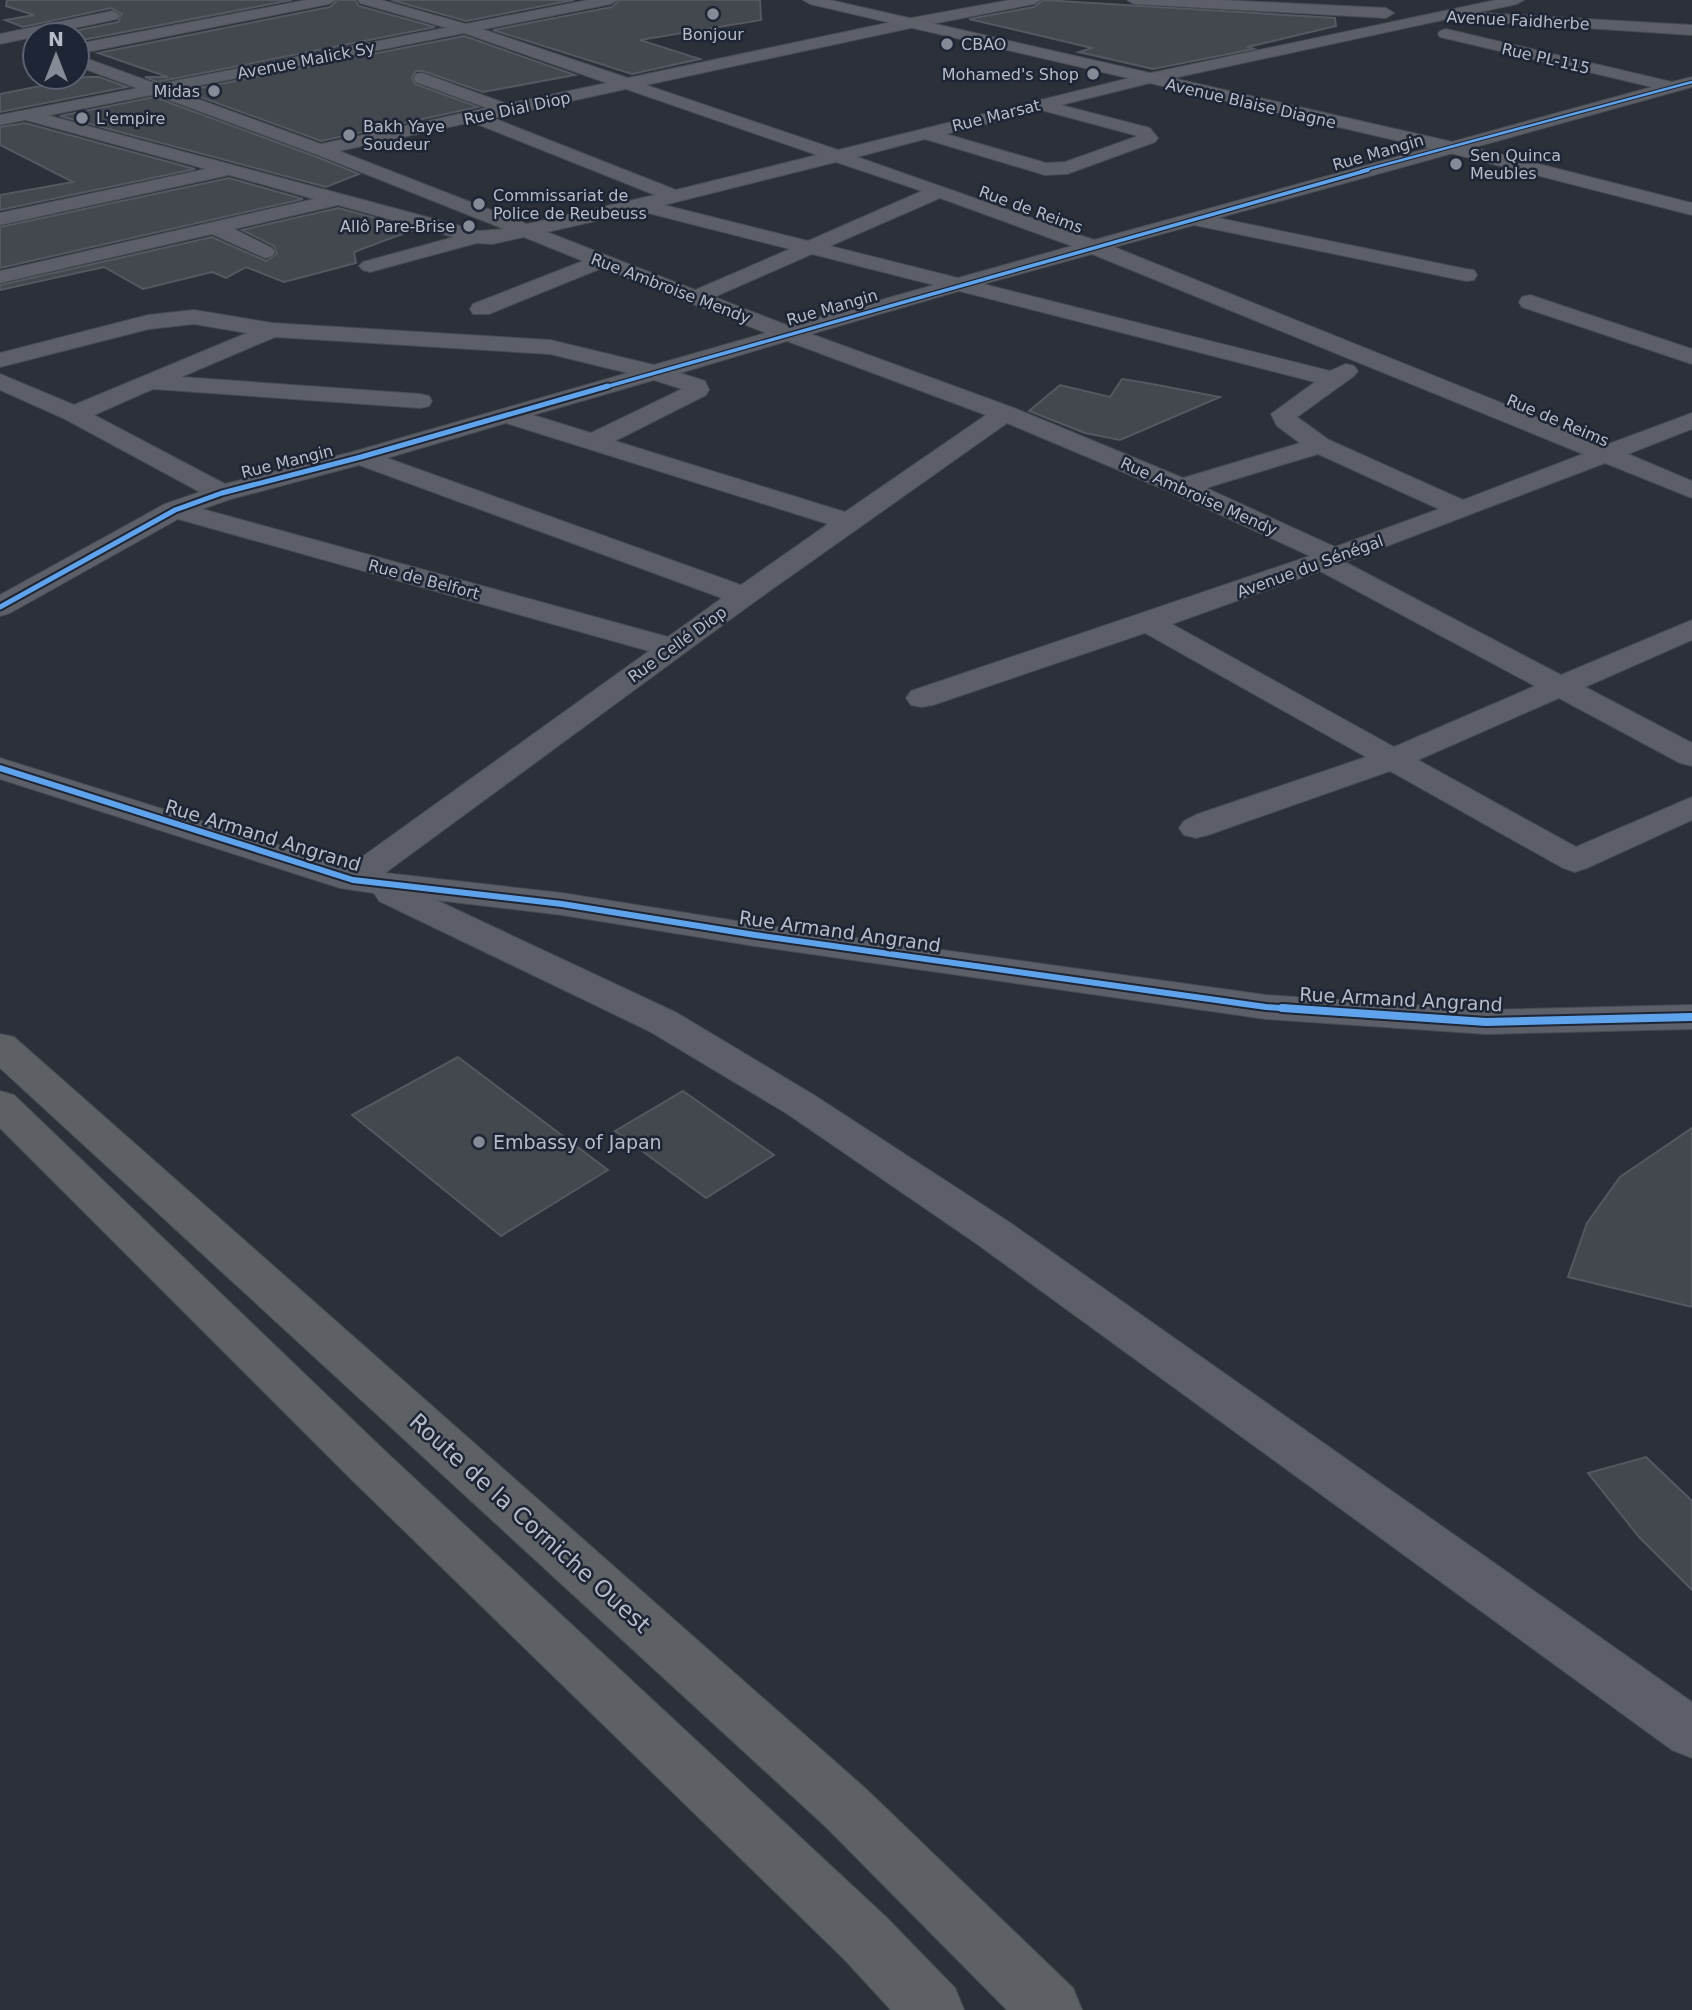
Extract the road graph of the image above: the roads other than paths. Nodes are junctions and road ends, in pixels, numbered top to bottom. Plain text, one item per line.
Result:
1 (329, 0) edge
2 (365, 0) edge
3 (611, 0) edge
4 (810, 0) edge
5 (1034, 0) edge
6 (1134, 0) edge
7 (1517, 0) edge
8 (128, 13) dead end
9 (1434, 16) junction
10 (906, 24) junction
11 (1400, 24) junction
12 (467, 29) junction
13 (1692, 30) edge
14 (4, 36) edge
15 (21, 41) edge
16 (91, 46) edge
17 (91, 65) edge
18 (422, 78) dead end
19 (1146, 79) junction
20 (627, 85) junction
21 (1686, 87) edge
22 (160, 89) junction
23 (1039, 104) junction
24 (507, 110) junction
25 (28, 115) junction
26 (475, 117) junction
27 (0, 120) edge
28 (923, 133) junction
29 (1448, 147) junction
30 (321, 150) junction
31 (831, 155) junction
32 (229, 169) junction
33 (939, 191) junction
34 (673, 197) junction
35 (340, 199) junction
36 (640, 205) junction
37 (1692, 209) edge
38 (0, 219) edge
39 (1194, 219) junction
40 (215, 228) junction
41 (528, 232) junction
42 (478, 237) junction
43 (810, 246) junction
44 (1094, 247) junction
45 (265, 252) dead end
46 (82, 258) junction
47 (602, 261) junction
48 (370, 266) dead end
49 (110, 275) dead end
50 (1466, 275) dead end
51 (0, 277) edge
52 (961, 284) junction
53 (694, 298) junction
54 (1530, 302) dead end
55 (481, 309) dead end
56 (272, 330) junction
57 (788, 334) junction
58 (1369, 357) junction
59 (1692, 357) edge
60 (0, 360) edge
61 (654, 372) junction
62 (1334, 379) junction
63 (0, 381) edge
64 (150, 382) junction
65 (420, 401) dead end
66 (1004, 413) junction
67 (74, 414) junction
68 (507, 415) junction
69 (1692, 420) edge
70 (590, 443) junction
71 (1320, 445) junction
72 (1606, 455) junction
73 (361, 457) junction
74 (1182, 488) junction
75 (1692, 490) edge
76 (222, 492) junction
77 (1462, 509) junction
78 (175, 510) junction
79 (848, 522) junction
80 (1329, 560) junction
81 (744, 596) junction
82 (0, 607) edge
83 (1151, 624) junction
84 (1692, 629) edge
85 (673, 648) junction
86 (1561, 686) junction
87 (922, 698) dead end
88 (1692, 756) edge
89 (1393, 759) junction
90 (0, 768) edge
91 (1692, 807) edge
92 (1196, 828) dead end
93 (354, 880) junction
94 (1692, 1017) edge
95 (0, 1046) edge
96 (0, 1104) edge
97 (1692, 1733) edge
98 (933, 2010) edge
99 (1051, 2010) edge

1 - 16 street
2 - 12 street, Rue de Reims
3 - 12 main road, Avenue Malick Sy
4 - 10 main road, Avenue Blaise Diagne
5 - 10 street, Rue Dial Diop
6 - 9 street, Avenue Faidherbe
7 - 9 street, Rue Marsat
8 - 14 street
9 - 11 street, Rue Marsat
9 - 13 street, Avenue Faidherbe
10 - 19 main road, Avenue Blaise Diagne
10 - 20 street, Rue Dial Diop
11 - 19 street, Rue Marsat
11 - 21 street, Rue PL-115
12 - 20 street, Rue de Reims
12 - 22 main road, Avenue Malick Sy
14 - 15 street
17 - 22 street, Rue Ambroise Mendy
18 - 24 street
19 - 23 street, Rue Marsat
19 - 29 main road, Avenue Blaise Diagne
20 - 24 street, Rue Dial Diop
20 - 31 street, Rue de Reims
21 - 29 street, Rue Mangin
22 - 25 main road, Avenue Malick Sy
22 - 30 street, Rue Ambroise Mendy
23 - 28 street, Rue Marsat
23 - 28 street
24 - 26 street, Rue Dial Diop
25 - 27 main road, Avenue Malick Sy
25 - 32 street
26 - 30 street, Rue Dial Diop
26 - 34 street
28 - 31 street, Rue Marsat
29 - 37 main road, Avenue Blaise Diagne
29 - 39 street, Rue Mangin
30 - 32 street, Rue Dial Diop
30 - 41 street, Rue Ambroise Mendy
31 - 33 street, Rue de Reims
31 - 34 street, Rue Marsat
32 - 35 street
32 - 38 street, Rue Dial Diop
33 - 43 street
33 - 44 street, Rue de Reims
34 - 36 street, Rue Marsat
35 - 40 street
35 - 42 street
36 - 41 street, Rue Marsat
36 - 43 street
39 - 44 street, Rue Mangin
39 - 50 street
40 - 45 street
40 - 46 street
41 - 42 street, Rue Marsat
41 - 47 street, Rue Ambroise Mendy
42 - 48 street
43 - 52 street
43 - 53 street
44 - 52 street, Rue Mangin
44 - 58 street, Rue de Reims
46 - 49 street
46 - 51 street
47 - 53 street, Rue Ambroise Mendy
47 - 55 street
52 - 57 street, Rue Mangin
52 - 62 street
53 - 57 street, Rue Ambroise Mendy
54 - 59 street
56 - 60 street
56 - 61 street
56 - 64 street
57 - 61 street, Rue Mangin
57 - 66 street, Rue Ambroise Mendy
58 - 62 street
58 - 72 street, Rue de Reims
61 - 68 street, Rue Mangin
61 - 70 street
62 - 71 street
63 - 67 street
64 - 65 street
64 - 67 street
66 - 74 street, Rue Ambroise Mendy
66 - 79 street, Rue Cellé Diop
67 - 76 street
68 - 70 street
68 - 73 street, Rue Mangin
69 - 72 street, Avenue du Sénégal
70 - 79 street
71 - 74 street
71 - 77 street
72 - 75 street, Rue de Reims
72 - 77 street, Avenue du Sénégal
73 - 76 street, Rue Mangin
73 - 81 street
74 - 80 street, Rue Ambroise Mendy
76 - 78 street, Rue Mangin
77 - 80 street, Avenue du Sénégal
78 - 82 street, Rue Mangin
78 - 85 street, Rue de Belfort
79 - 81 street, Rue Cellé Diop
80 - 83 street, Avenue du Sénégal
80 - 86 street, Rue Ambroise Mendy
81 - 85 street, Rue Cellé Diop
83 - 87 street, Avenue du Sénégal
83 - 89 street
84 - 86 street
85 - 93 street, Rue Cellé Diop
86 - 88 street, Rue Ambroise Mendy
86 - 89 street
89 - 91 street
89 - 92 street
90 - 93 street, Rue Armand Angrand
93 - 94 street, Rue Armand Angrand
93 - 97 street
95 - 99 highway, Route de la Corniche Ouest
96 - 98 highway

